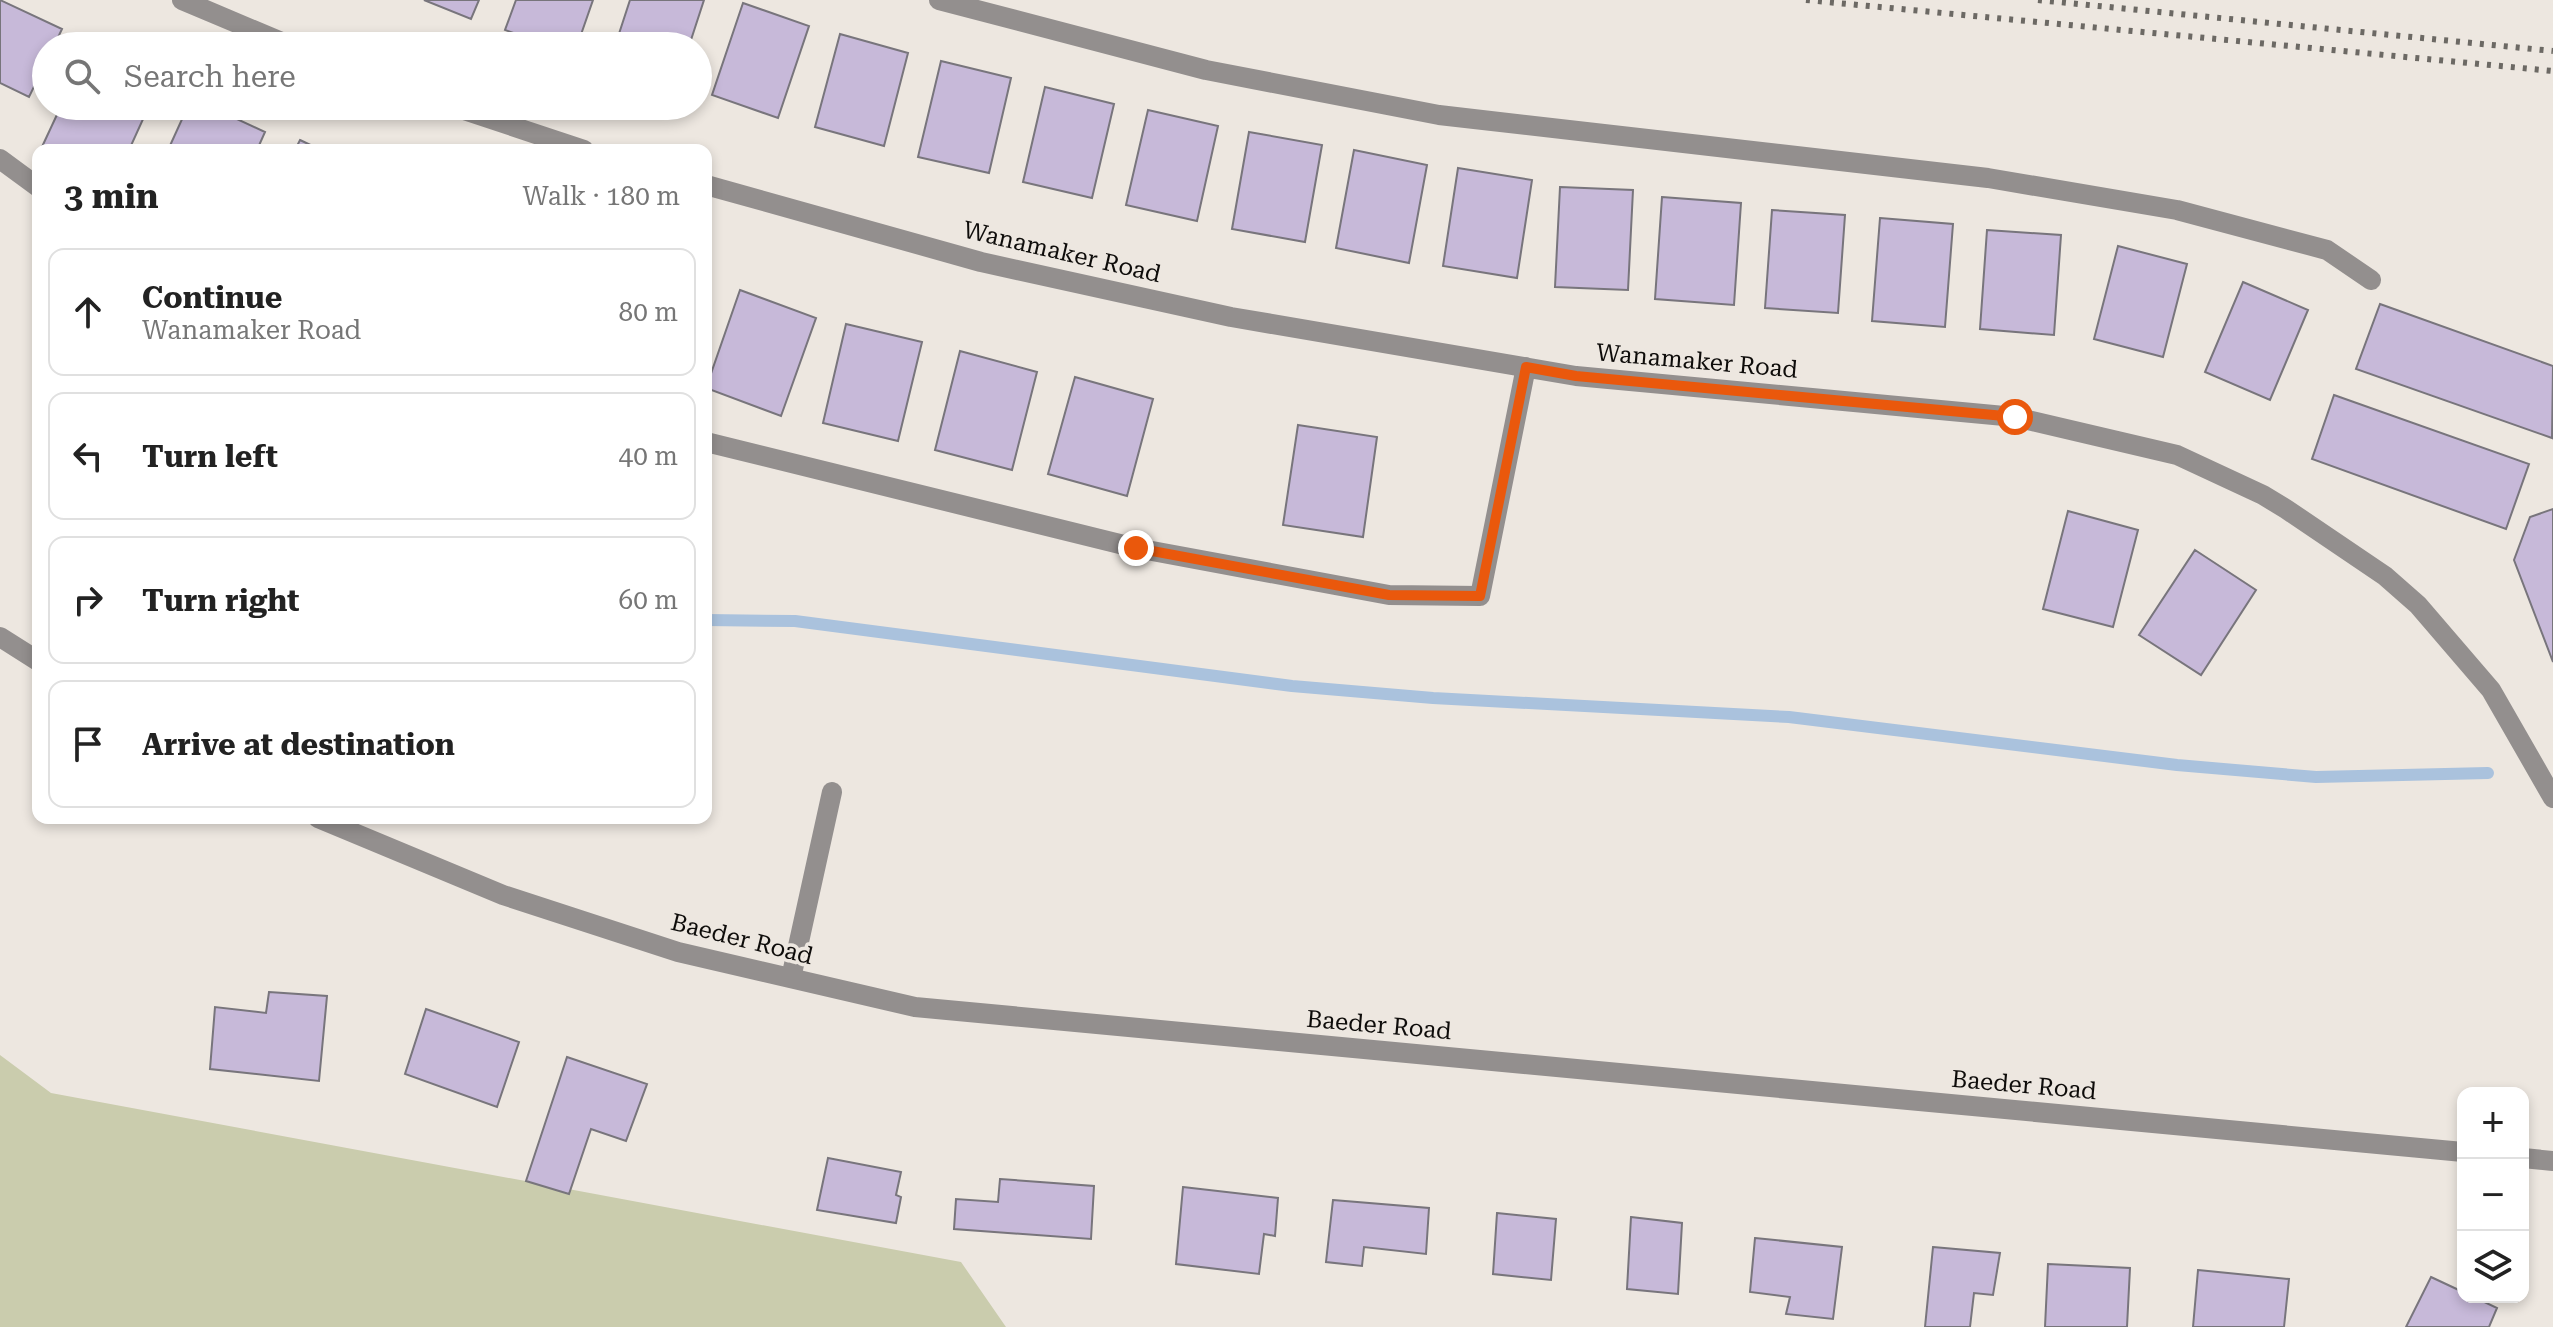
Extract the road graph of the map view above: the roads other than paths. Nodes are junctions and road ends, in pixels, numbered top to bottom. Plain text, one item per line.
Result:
1 (182, 0) edge
2 (939, 0) edge
3 (258, 32) edge
4 (494, 120) edge
5 (566, 144) edge
6 (0, 159) edge
7 (32, 183) edge
8 (712, 187) edge
9 (2371, 280) dead end
10 (1526, 367) junction
11 (712, 443) edge
12 (0, 637) edge
13 (32, 657) edge
14 (832, 792) dead end
15 (2553, 798) edge
16 (332, 824) edge
17 (791, 978) junction
18 (2457, 1151) edge
19 (2529, 1159) edge
20 (2553, 1161) edge

1 - 3 street
2 - 9 street
4 - 5 street
6 - 7 street
8 - 10 street, Wanamaker Road
10 - 11 street
10 - 15 street, Wanamaker Road
12 - 13 street
14 - 17 street
16 - 17 street, Baeder Road
17 - 18 street, Baeder Road
19 - 20 street

